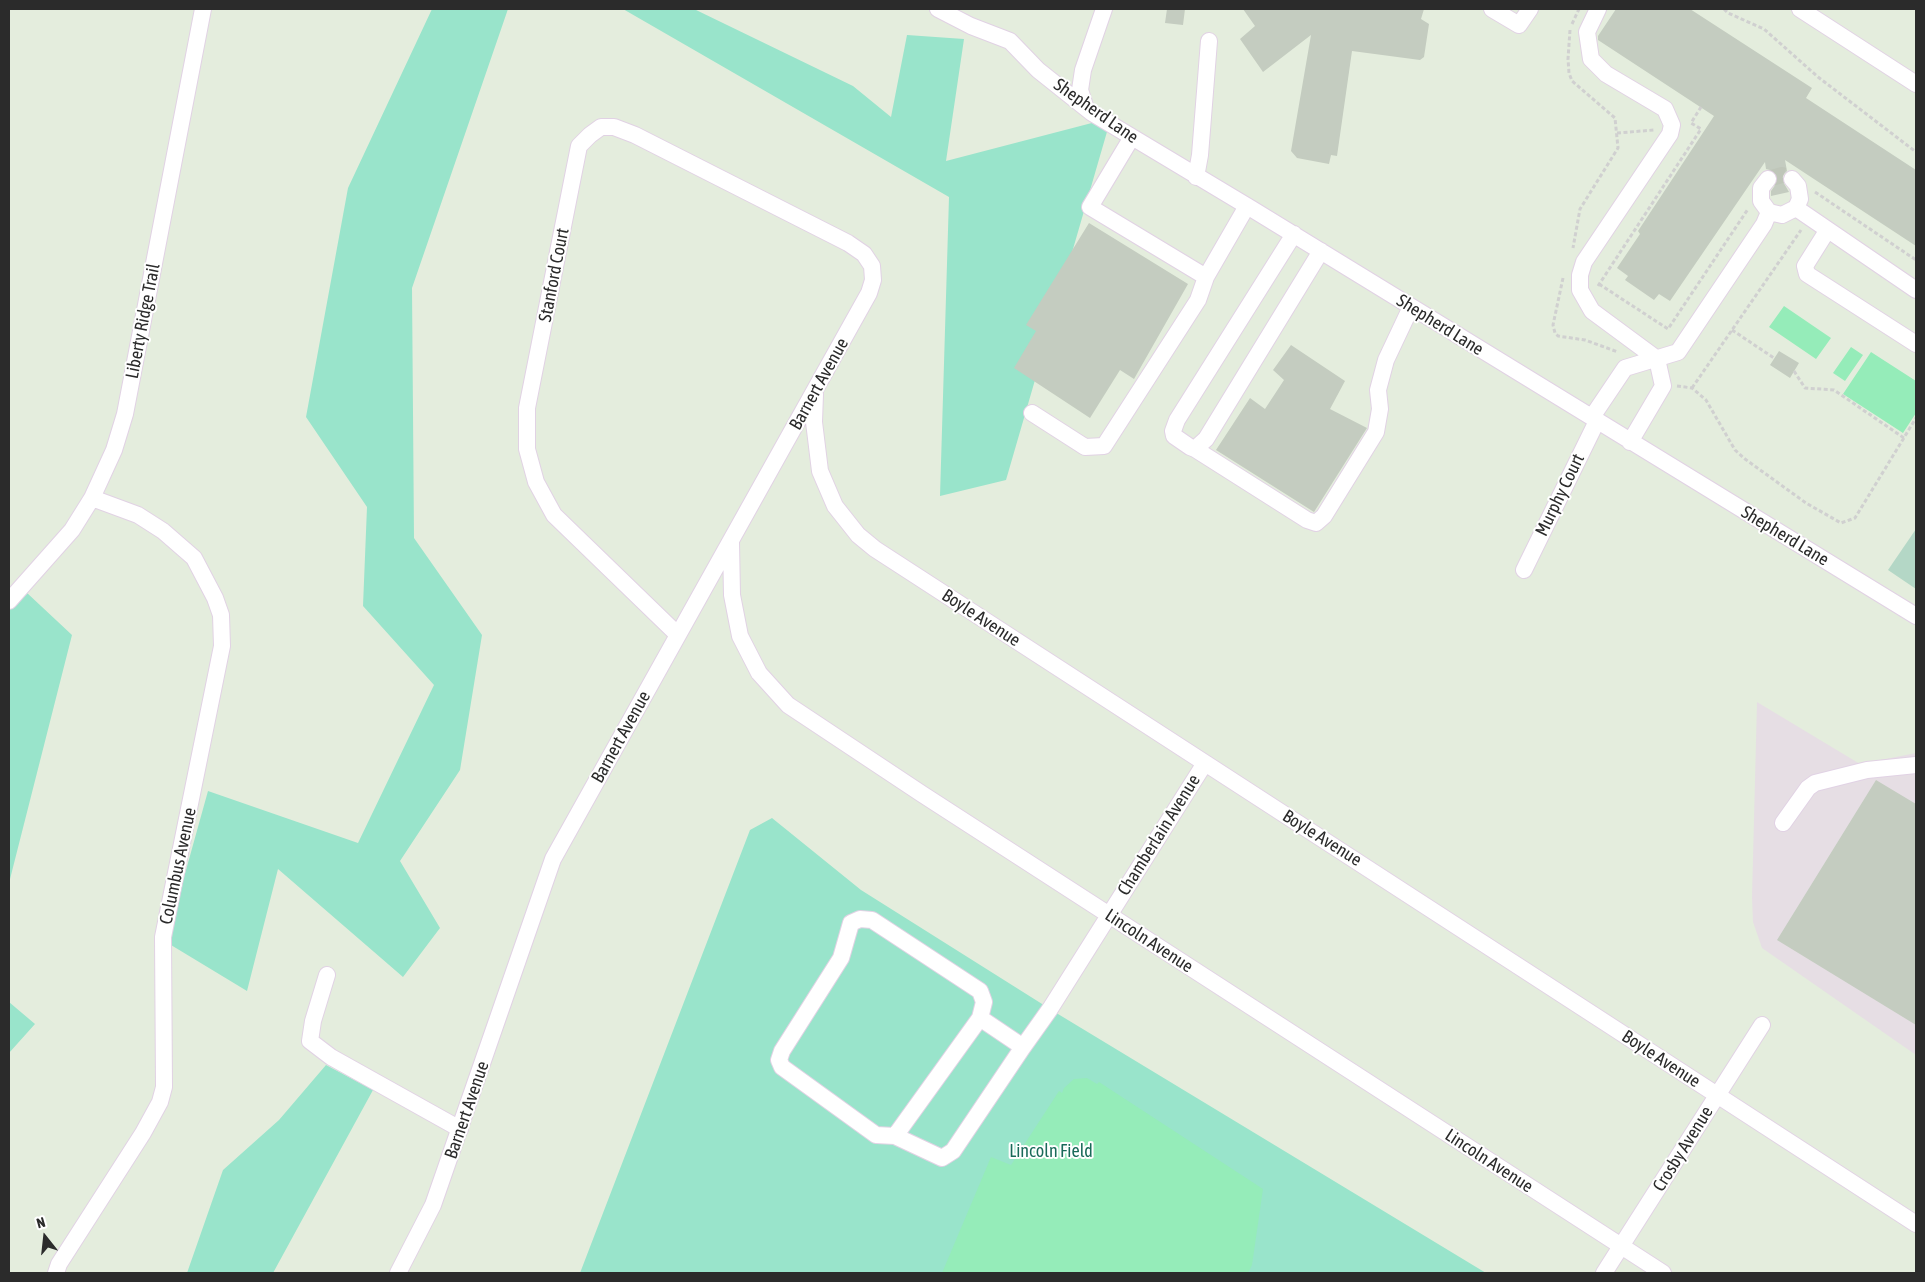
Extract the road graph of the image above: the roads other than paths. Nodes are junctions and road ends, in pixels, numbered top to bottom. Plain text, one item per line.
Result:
1 (203, 9) edge
2 (938, 9) edge
3 (1104, 9) edge
4 (1492, 9) edge
5 (1530, 9) edge
6 (1598, 9) edge
7 (1800, 9) edge
8 (1209, 41) dead end
9 (1916, 84) edge
10 (1085, 106) junction
11 (1132, 137) junction
12 (1196, 176) junction
13 (1768, 178) dead end
14 (1792, 179) dead end
15 (1247, 206) junction
16 (1796, 208) junction
17 (1769, 212) junction
18 (1827, 231) junction
19 (1294, 234) junction
20 (837, 238) joint
21 (1322, 251) junction
22 (1206, 277) junction
23 (1916, 290) edge
24 (1411, 307) junction
25 (1916, 344) edge
26 (1657, 359) junction
27 (815, 391) junction
28 (1032, 414) dead end
29 (1595, 419) junction
30 (1630, 442) junction
31 (1195, 449) junction
32 (92, 498) junction
33 (731, 541) junction
34 (1524, 570) dead end
35 (9, 601) edge
36 (1916, 616) edge
37 (678, 635) junction
38 (1205, 763) junction
39 (1916, 765) edge
40 (1783, 823) dead end
41 (1109, 915) junction
42 (327, 975) dead end
43 (980, 1018) junction
44 (1762, 1025) dead end
45 (1023, 1046) junction
46 (1718, 1095) junction
47 (460, 1129) junction
48 (895, 1136) junction
49 (1916, 1224) edge
50 (1622, 1246) junction
51 (56, 1273) edge
52 (398, 1273) edge
53 (1604, 1273) edge
54 (1663, 1273) edge

1 - 32 street, Liberty Ridge Trail
2 - 10 street, Shepherd Lane
3 - 10 street
4 - 5 street
6 - 26 street
7 - 9 street
8 - 12 street
10 - 11 street, Shepherd Lane
11 - 12 street, Shepherd Lane
11 - 22 street
12 - 15 street, Shepherd Lane
13 - 17 street
14 - 16 street
15 - 19 street, Shepherd Lane
15 - 22 street
16 - 17 street
16 - 18 street
17 - 26 street, Murphy Court
18 - 23 street
18 - 25 street
19 - 21 street, Shepherd Lane
19 - 31 street
20 - 27 street, Barnert Avenue
20 - 37 street, Stanford Court
21 - 24 street, Shepherd Lane
21 - 31 street
22 - 28 street
24 - 29 street, Shepherd Lane
24 - 31 street
26 - 29 street, Murphy Court
26 - 30 street
27 - 33 street, Barnert Avenue
27 - 38 street, Boyle Avenue
29 - 30 street, Shepherd Lane
29 - 34 street, Murphy Court
30 - 36 street, Shepherd Lane
32 - 35 street, Liberty Ridge Trail
32 - 51 street, Columbus Avenue
33 - 37 street, Barnert Avenue
33 - 41 street, Lincoln Avenue
37 - 47 street, Barnert Avenue
38 - 41 street, Chamberlain Avenue
38 - 46 street, Boyle Avenue
39 - 40 street
41 - 45 street, Chamberlain Avenue
41 - 50 street, Lincoln Avenue
42 - 47 street
43 - 45 street
43 - 48 street
43 - 48 street
44 - 46 street, Crosby Avenue
45 - 48 street, Chamberlain Avenue
46 - 49 street, Boyle Avenue
46 - 50 street, Crosby Avenue
47 - 52 street, Barnert Avenue
50 - 53 street, Crosby Avenue
50 - 54 street, Lincoln Avenue

